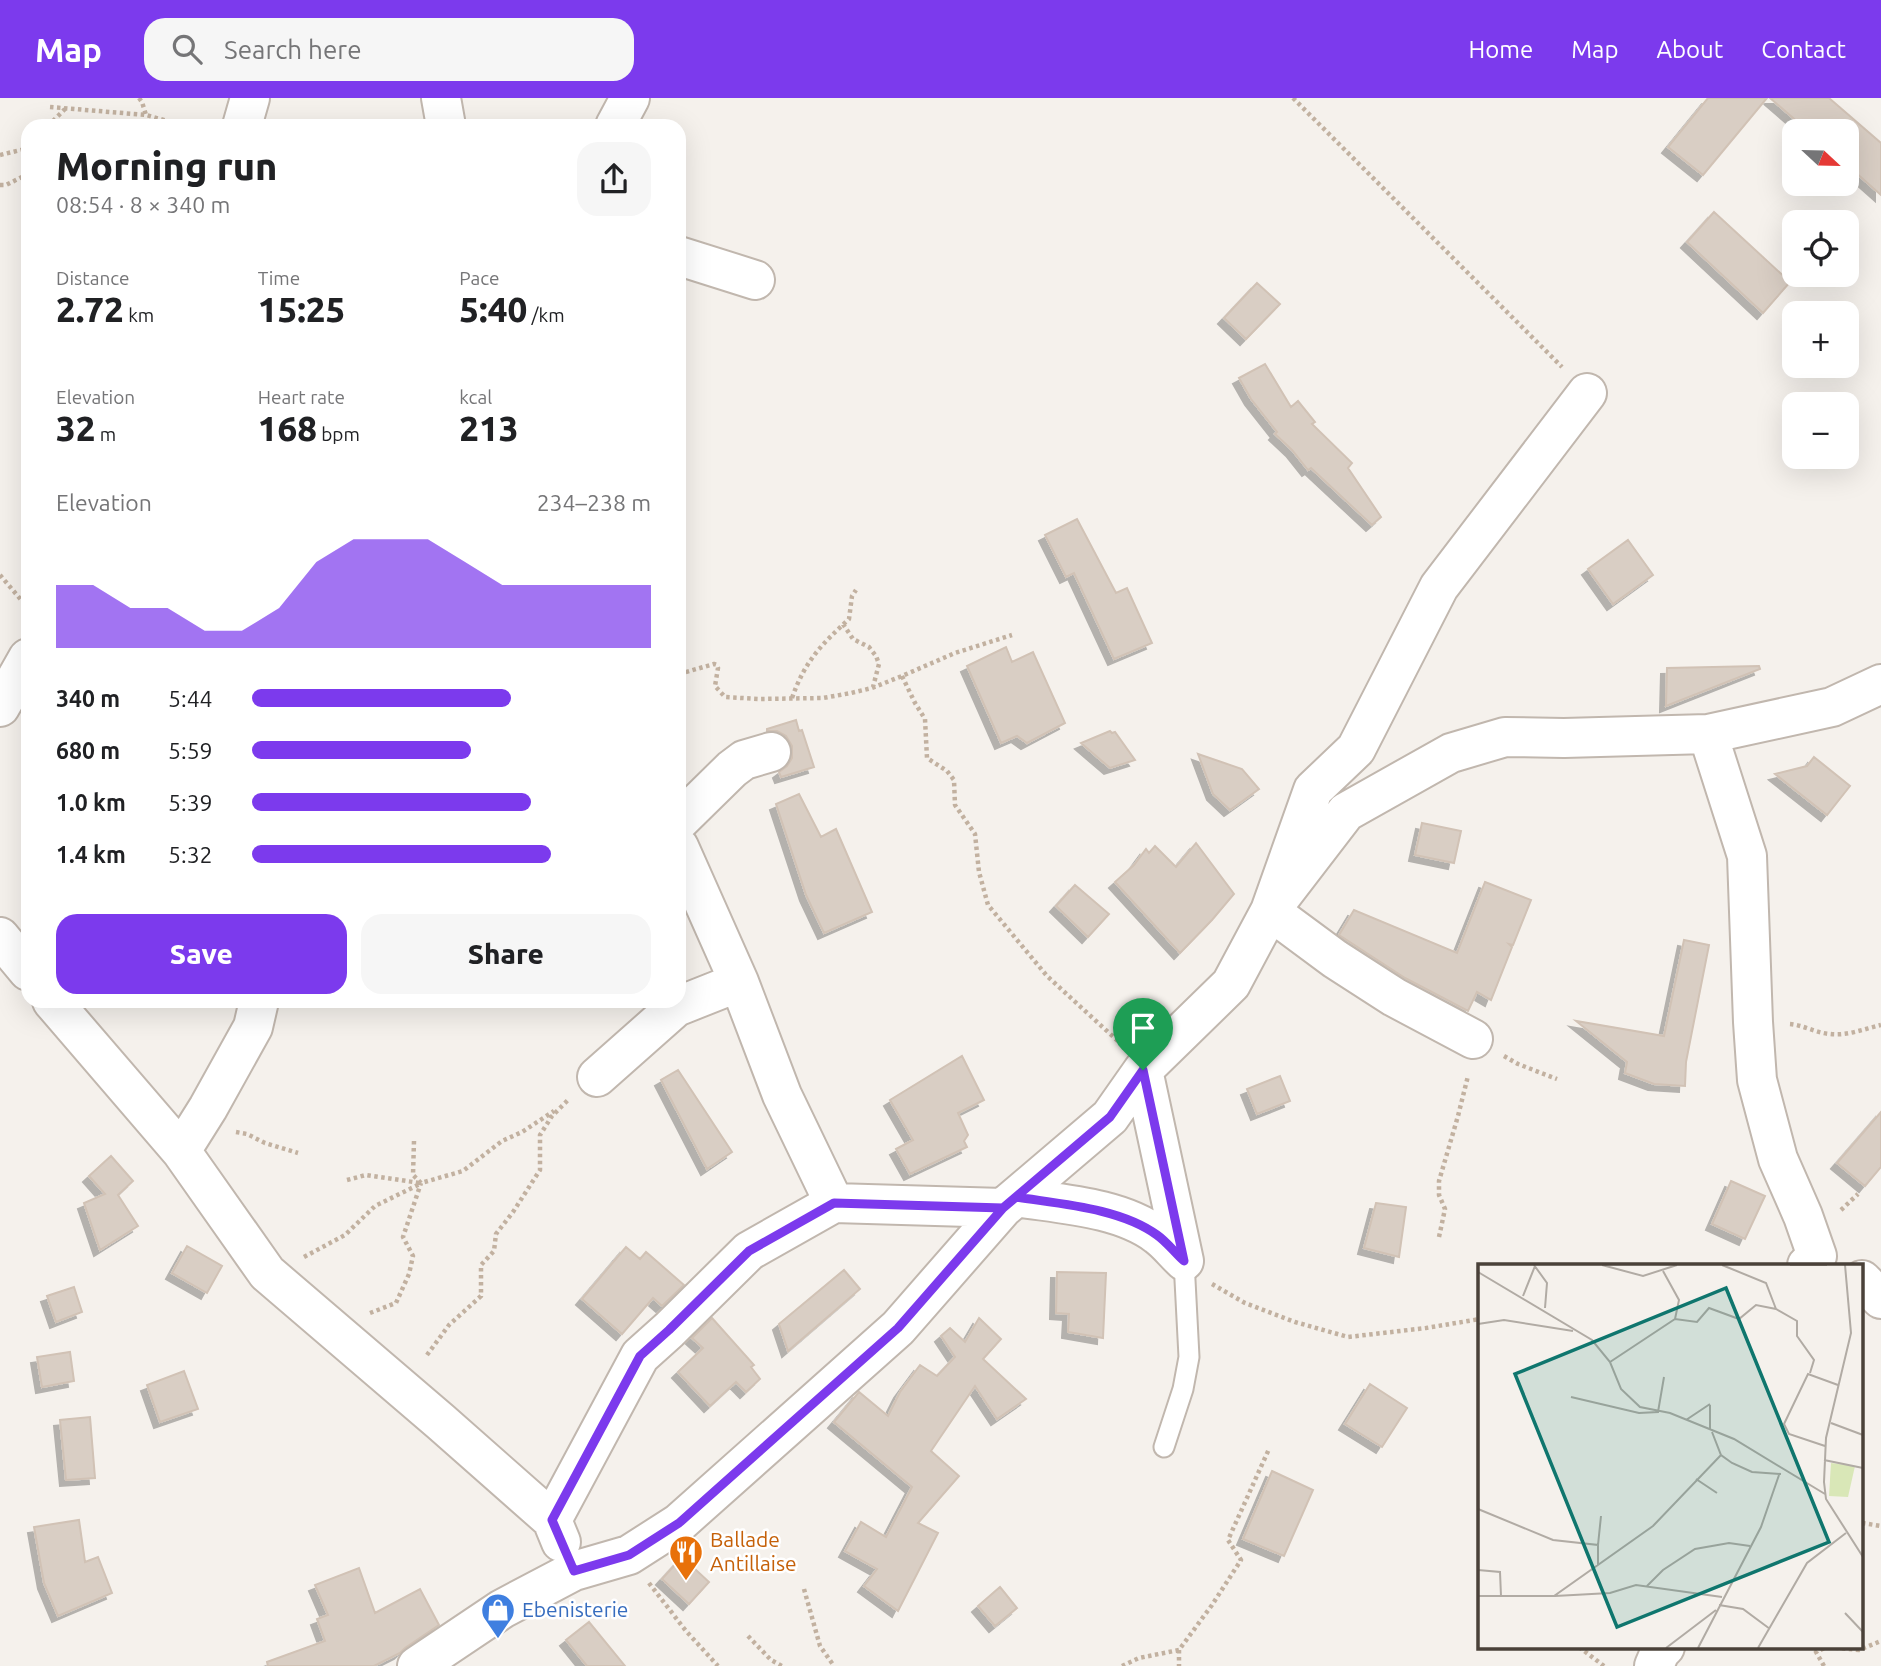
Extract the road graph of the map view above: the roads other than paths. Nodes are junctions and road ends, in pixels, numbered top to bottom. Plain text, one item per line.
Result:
1 (250, 98) edge
2 (441, 98) edge
3 (629, 98) edge
4 (244, 119) edge
5 (445, 119) edge
6 (618, 119) edge
7 (686, 258) edge
8 (755, 280) dead end
9 (1587, 393) road end
10 (21, 670) edge
11 (1881, 684) edge
12 (0, 707) edge
13 (1708, 734) junction
14 (747, 748) dead end
15 (686, 814) edge
16 (686, 863) edge
17 (1270, 911) junction
18 (0, 937) edge
19 (21, 962) edge
20 (739, 982) junction
21 (686, 1003) edge
22 (59, 1008) edge
23 (257, 1008) edge
24 (675, 1008) edge
25 (1473, 1039) road end
26 (1143, 1070) junction
27 (597, 1077) road end
28 (186, 1142) junction
29 (1010, 1202) junction
30 (834, 1203) junction
31 (1184, 1261) junction
32 (1820, 1262) edge
33 (1864, 1282) edge
34 (1881, 1299) edge
35 (1164, 1447) dead end
36 (552, 1520) junction
37 (574, 1571) junction
38 (1664, 1648) edge
39 (417, 1666) edge
40 (1654, 1666) edge

1 - 4 street
2 - 5 street
3 - 6 street
7 - 8 street
9 - 17 street
10 - 12 street
11 - 13 street
13 - 17 street
13 - 32 street
14 - 15 street
16 - 20 street
17 - 25 street
17 - 26 street
18 - 19 street
20 - 21 street
20 - 30 street
22 - 28 street
23 - 28 street
24 - 27 street
26 - 29 street
26 - 31 street
28 - 36 street
29 - 30 street
29 - 31 street
29 - 37 street
30 - 36 street
31 - 35 lane
33 - 34 street
36 - 37 street
37 - 39 street
38 - 40 street

